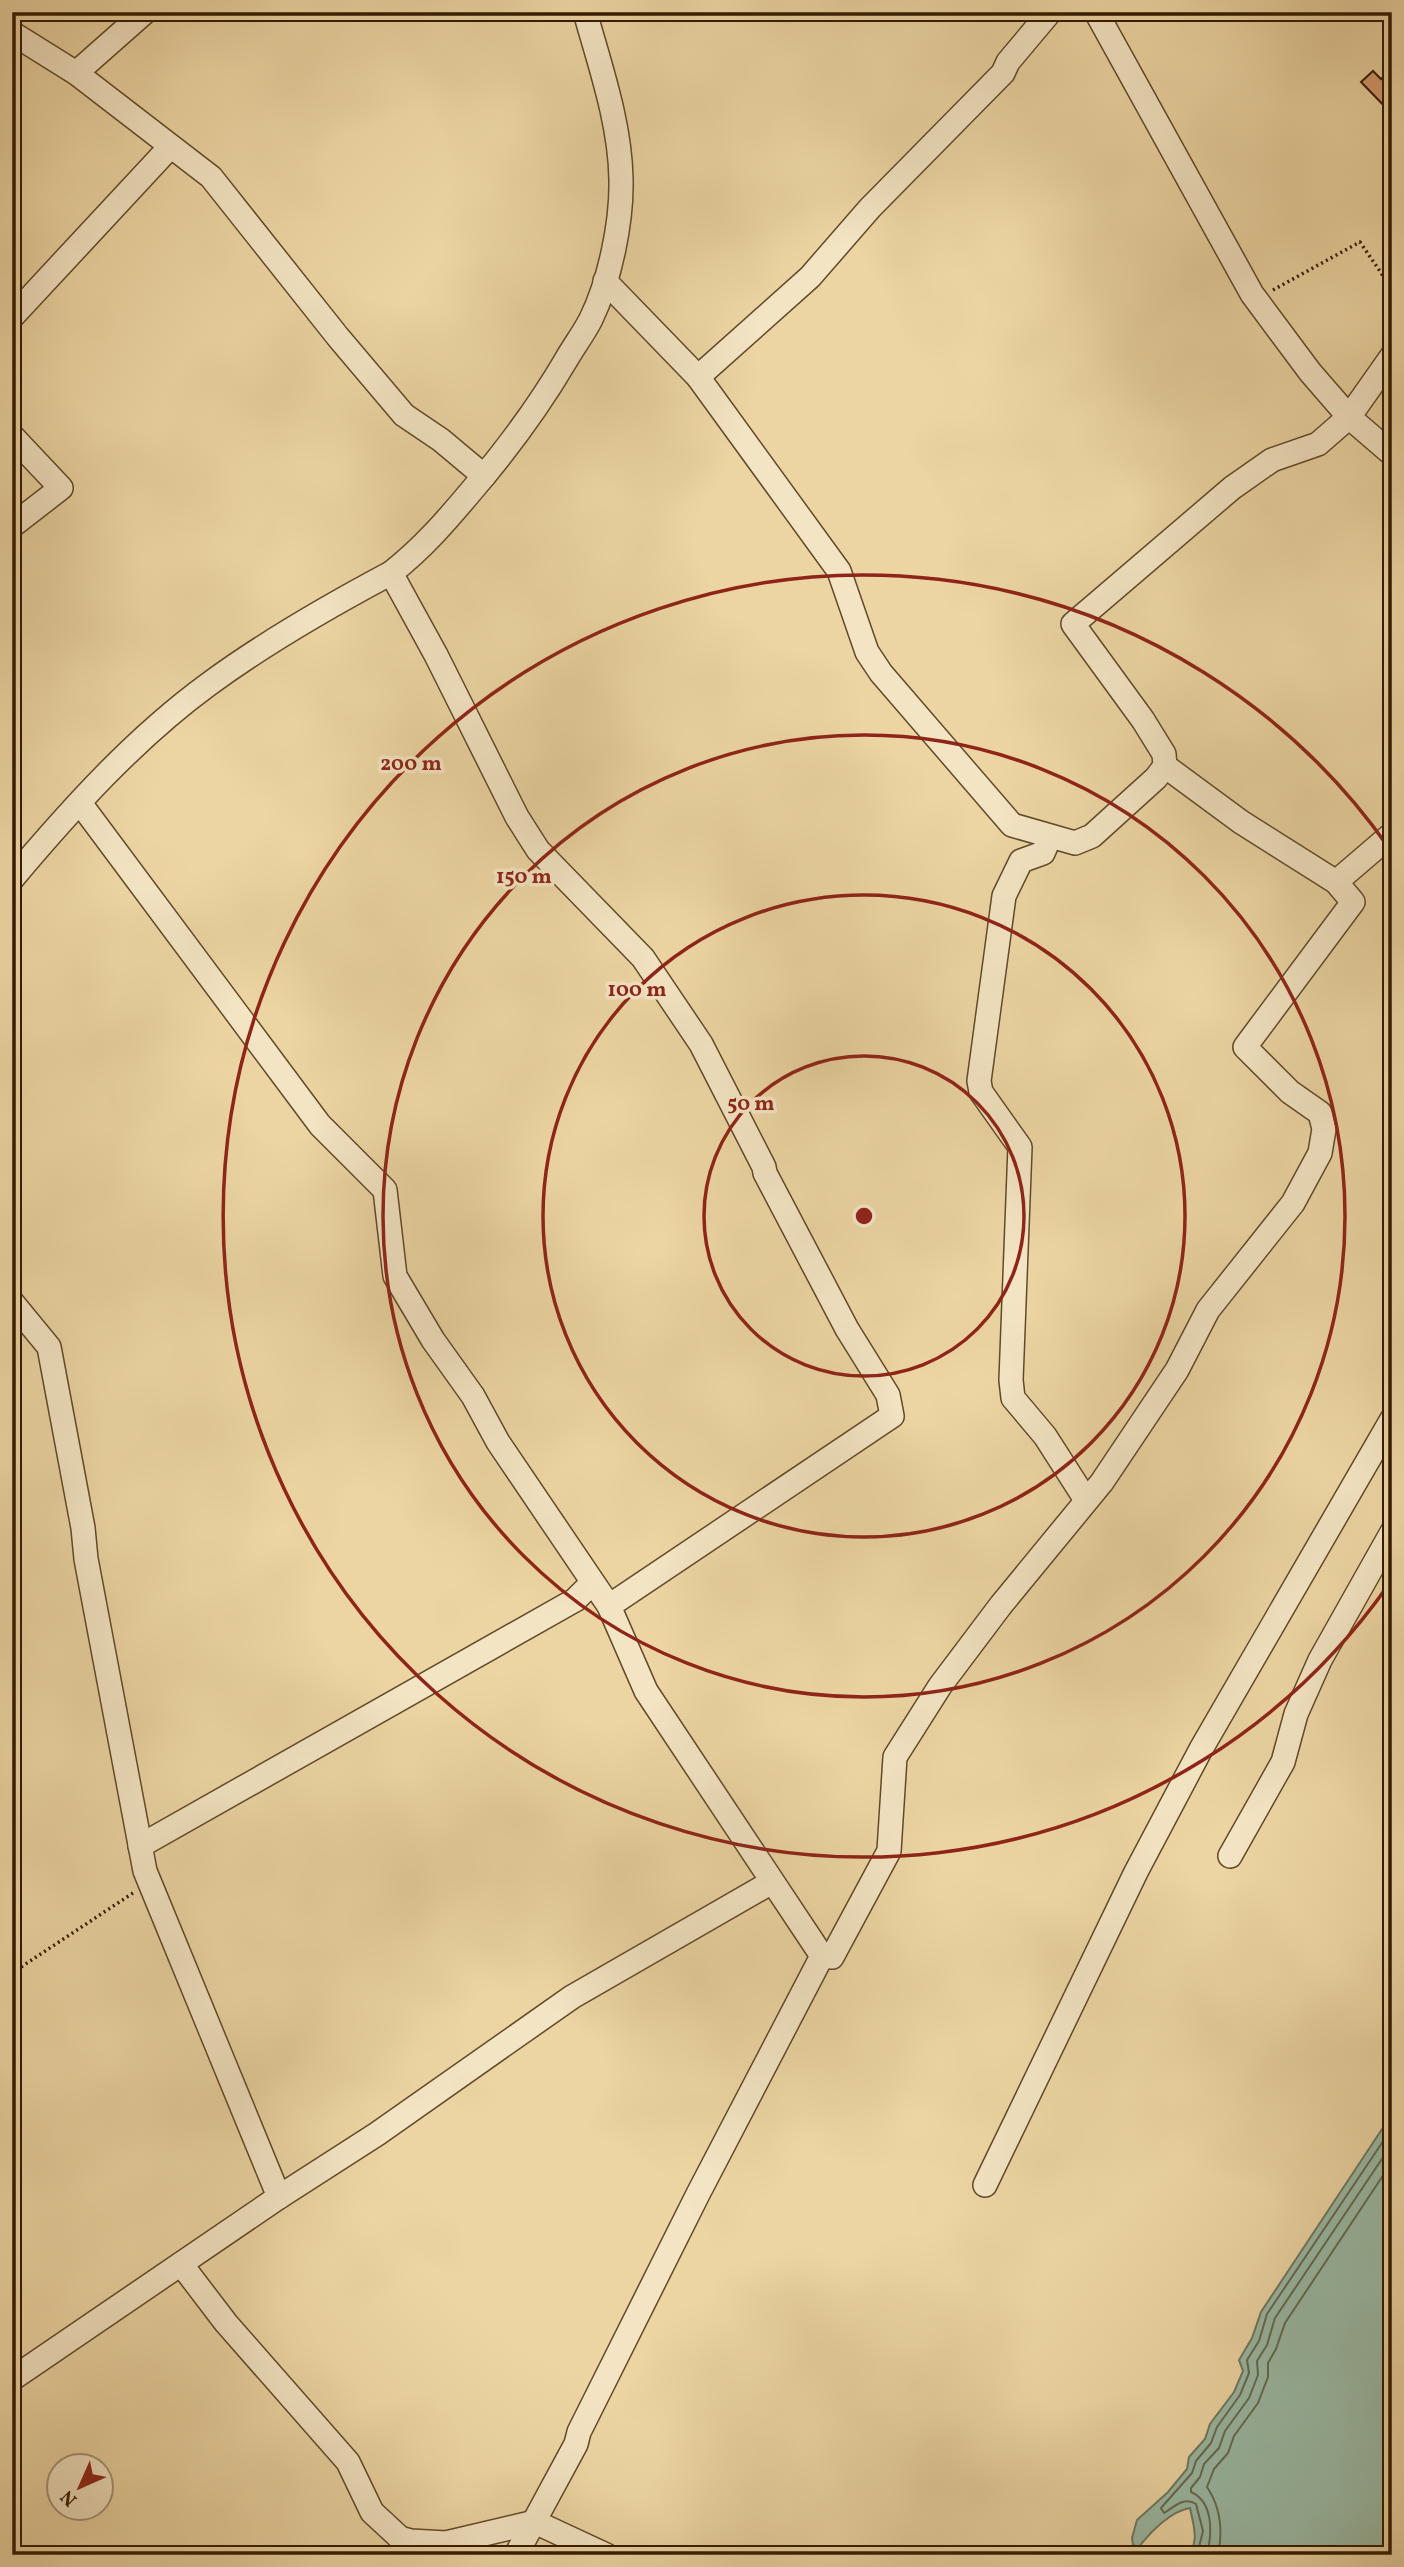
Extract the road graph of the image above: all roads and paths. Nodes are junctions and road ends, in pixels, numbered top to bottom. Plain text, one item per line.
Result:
1 (145, 12) edge
2 (585, 12) edge
3 (1050, 12) edge
4 (1096, 12) edge
5 (12, 33) edge
6 (76, 73) junction
7 (170, 147) junction
8 (605, 281) junction
9 (1392, 289) edge
10 (1256, 300) junction
11 (12, 317) edge
12 (1392, 356) edge
13 (698, 377) junction
14 (1349, 417) junction
15 (12, 436) edge
16 (1392, 454) edge
17 (484, 477) junction
18 (12, 526) edge
19 (391, 573) junction
20 (1165, 766) junction
21 (80, 803) junction
22 (1392, 834) edge
23 (1050, 836) junction
24 (12, 879) edge
25 (1336, 882) junction
26 (12, 1302) edge
27 (1392, 1419) edge
28 (1086, 1500) junction
29 (1392, 1532) edge
30 (592, 1583) junction
31 (609, 1606) junction
32 (140, 1846) junction
33 (1230, 1856) dead end
34 (150, 1882) junction
35 (772, 1882) junction
36 (821, 1956) junction
37 (12, 1973) edge
38 (985, 2185) dead end
39 (279, 2197) junction
40 (181, 2264) junction
41 (12, 2379) edge
42 (535, 2522) junction
43 (516, 2555) edge
44 (606, 2555) edge

1 - 6 street
2 - 8 street
3 - 13 street
4 - 10 street
5 - 6 street
6 - 7 street
7 - 11 street
7 - 17 street
8 - 13 street
8 - 17 street
9 - 10 path
10 - 14 street
12 - 14 street
13 - 23 street
14 - 16 street
14 - 20 street
15 - 18 street
17 - 19 street
19 - 21 street
19 - 31 street
20 - 23 street
20 - 25 street
21 - 24 street
21 - 30 street
22 - 25 street
23 - 28 street
25 - 28 street
26 - 32 street
27 - 38 street
28 - 36 street
29 - 33 street
30 - 31 street
30 - 32 street
31 - 35 street
32 - 34 street
34 - 37 path
34 - 39 street
35 - 36 street
35 - 39 street
36 - 42 street
39 - 40 street
40 - 41 street
40 - 42 street
42 - 43 street
42 - 44 street

